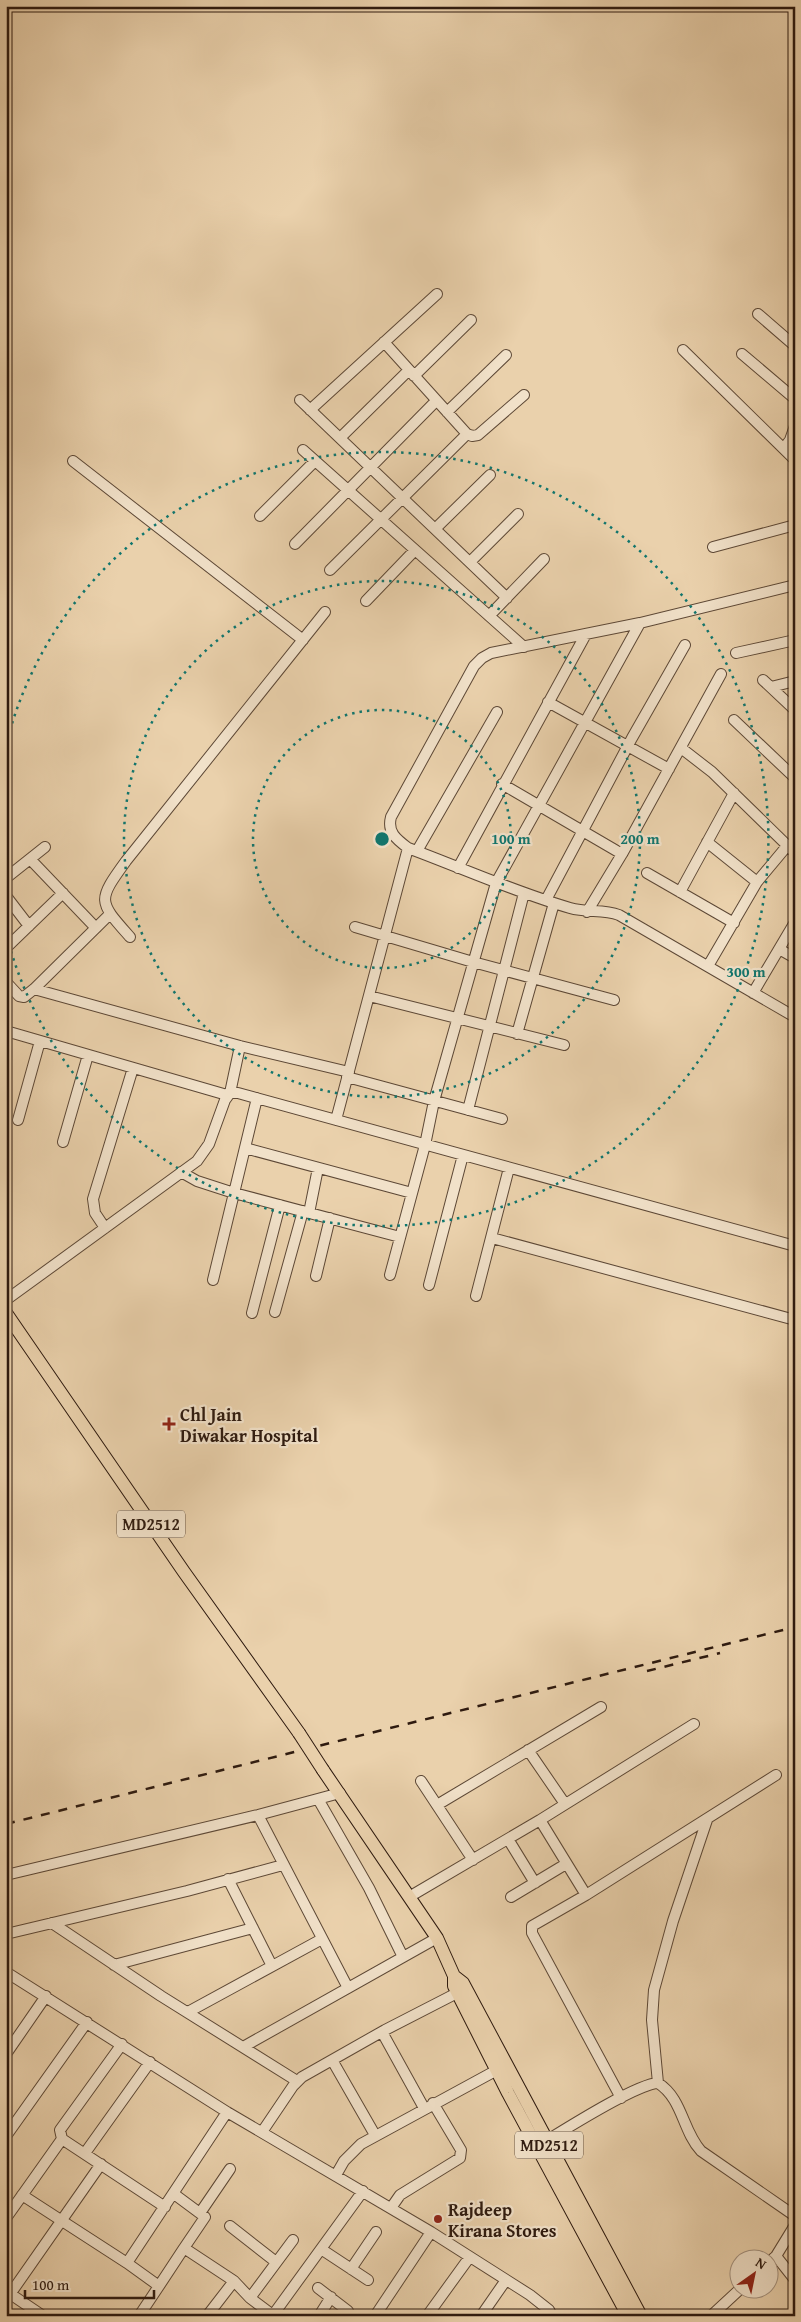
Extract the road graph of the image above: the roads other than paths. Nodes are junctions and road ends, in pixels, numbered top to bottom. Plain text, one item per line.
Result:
1 (437, 294) dead end
2 (758, 314) dead end
3 (471, 320) dead end
4 (384, 342) junction
5 (795, 346) edge
6 (683, 350) dead end
7 (742, 354) dead end
8 (506, 355) dead end
9 (412, 373) junction
10 (524, 395) dead end
11 (795, 399) edge
12 (300, 400) dead end
13 (436, 401) junction
14 (310, 410) junction
15 (446, 412) junction
16 (795, 426) edge
17 (466, 434) junction
18 (340, 438) junction
19 (784, 448) junction
20 (303, 450) dead end
21 (795, 460) edge
22 (74, 461) dead end
23 (315, 461) junction
24 (369, 466) junction
25 (490, 475) dead end
26 (347, 490) junction
27 (402, 497) junction
28 (518, 514) dead end
29 (260, 516) dead end
30 (381, 519) junction
31 (795, 525) edge
32 (436, 530) junction
33 (295, 544) dead end
34 (713, 547) dead end
35 (415, 550) junction
36 (544, 560) dead end
37 (470, 562) junction
38 (330, 570) dead end
39 (795, 585) edge
40 (507, 598) junction
41 (366, 601) dead end
42 (325, 612) dead end
43 (490, 616) junction
44 (640, 623) junction
45 (586, 634) junction
46 (303, 640) junction
47 (795, 640) edge
48 (685, 645) dead end
49 (524, 647) junction
50 (736, 653) dead end
51 (721, 674) dead end
52 (763, 680) dead end
53 (795, 681) edge
54 (771, 687) junction
55 (548, 702) junction
56 (795, 710) edge
57 (497, 712) dead end
58 (734, 720) dead end
59 (584, 723) junction
60 (627, 748) junction
61 (680, 748) junction
62 (669, 769) junction
63 (795, 778) edge
64 (502, 784) junction
65 (734, 793) junction
66 (538, 804) junction
67 (583, 831) junction
68 (706, 842) junction
69 (45, 847) dead end
70 (413, 849) junction
71 (791, 850) edge
72 (622, 854) junction
73 (30, 859) junction
74 (458, 868) junction
75 (647, 873) dead end
76 (6, 878) edge
77 (757, 882) junction
78 (496, 883) junction
79 (680, 892) junction
80 (63, 893) junction
81 (524, 893) junction
82 (6, 896) edge
83 (550, 901) junction
84 (587, 912) junction
85 (110, 914) junction
86 (795, 922) edge
87 (734, 923) junction
88 (28, 926) junction
89 (355, 926) dead end
90 (96, 928) junction
91 (385, 936) junction
92 (130, 937) dead end
93 (6, 948) edge
94 (779, 949) junction
95 (795, 958) edge
96 (472, 962) junction
97 (708, 966) junction
98 (503, 970) junction
99 (532, 977) junction
100 (6, 982) edge
101 (34, 989) junction
102 (753, 993) junction
103 (369, 996) junction
104 (614, 1000) dead end
105 (795, 1017) edge
106 (457, 1019) junction
107 (489, 1027) junction
108 (6, 1031) edge
109 (517, 1034) junction
110 (40, 1041) junction
111 (564, 1045) dead end
112 (240, 1046) junction
113 (88, 1055) junction
114 (133, 1068) junction
115 (348, 1074) junction
116 (229, 1094) junction
117 (258, 1098) junction
118 (434, 1100) junction
119 (468, 1110) junction
120 (502, 1119) dead end
121 (18, 1120) dead end
122 (336, 1120) junction
123 (63, 1142) dead end
124 (425, 1146) junction
125 (245, 1148) junction
126 (463, 1155) junction
127 (318, 1168) junction
128 (509, 1168) junction
129 (181, 1172) junction
130 (412, 1192) junction
131 (234, 1193) junction
132 (280, 1205) junction
133 (306, 1212) junction
134 (330, 1218) junction
135 (105, 1228) junction
136 (400, 1237) junction
137 (492, 1238) junction
138 (795, 1246) edge
139 (390, 1275) dead end
140 (316, 1276) dead end
141 (213, 1280) dead end
142 (429, 1286) dead end
143 (476, 1296) dead end
144 (6, 1300) edge
145 (275, 1312) dead end
146 (6, 1313) edge
147 (252, 1313) dead end
148 (795, 1320) edge
149 (601, 1707) dead end
150 (694, 1724) dead end
151 (528, 1750) junction
152 (776, 1775) dead end
153 (421, 1781) dead end
154 (340, 1794) junction
155 (318, 1799) junction
156 (565, 1804) junction
157 (437, 1805) junction
158 (258, 1815) junction
159 (540, 1820) junction
160 (706, 1820) junction
161 (508, 1839) junction
162 (473, 1860) junction
163 (283, 1864) junction
164 (566, 1864) junction
165 (6, 1875) edge
166 (228, 1879) junction
167 (535, 1883) junction
168 (586, 1895) junction
169 (409, 1897) junction
170 (511, 1897) dead end
171 (52, 1923) junction
172 (253, 1928) junction
173 (6, 1934) edge
174 (437, 1938) junction
175 (322, 1939) junction
176 (403, 1956) junction
177 (114, 1965) junction
178 (272, 1966) junction
179 (6, 1972) edge
180 (454, 1976) junction
181 (348, 1988) junction
182 (457, 1993) junction
183 (46, 1996) junction
184 (188, 2012) junction
185 (87, 2022) junction
186 (382, 2032) junction
187 (122, 2044) junction
188 (243, 2047) junction
189 (6, 2054) edge
190 (332, 2060) junction
191 (150, 2062) junction
192 (497, 2070) junction
193 (297, 2081) junction
194 (658, 2083) junction
195 (621, 2098) junction
196 (429, 2106) junction
197 (227, 2112) junction
198 (262, 2132) junction
199 (375, 2135) junction
200 (6, 2136) edge
201 (62, 2139) junction
202 (541, 2143) junction
203 (85, 2153) junction
204 (101, 2164) junction
205 (230, 2168) dead end
206 (336, 2175) junction
207 (362, 2191) junction
208 (174, 2194) junction
209 (22, 2195) junction
210 (165, 2206) junction
211 (391, 2208) junction
212 (200, 2213) junction
213 (795, 2216) edge
214 (6, 2218) edge
215 (62, 2221) junction
216 (795, 2225) edge
217 (230, 2226) dead end
218 (376, 2232) dead end
219 (431, 2232) junction
220 (293, 2240) dead end
221 (184, 2248) junction
222 (321, 2249) junction
223 (778, 2251) edge
224 (469, 2258) junction
225 (276, 2262) junction
226 (127, 2263) junction
227 (778, 2265) edge
228 (351, 2269) junction
229 (368, 2280) dead end
230 (506, 2280) junction
231 (795, 2280) edge
232 (234, 2281) junction
233 (159, 2286) junction
234 (318, 2288) dead end
235 (8, 2295) edge
236 (250, 2298) junction
237 (331, 2298) junction
238 (728, 2300) edge
239 (348, 2311) dead end
240 (262, 2312) edge
241 (42, 2315) edge
242 (139, 2316) edge
243 (207, 2316) edge
244 (274, 2316) edge
245 (318, 2316) edge
246 (375, 2316) edge
247 (427, 2316) edge
248 (482, 2316) edge
249 (552, 2316) edge
250 (628, 2316) edge
251 (641, 2316) edge
252 (711, 2316) edge

1 - 4 street
2 - 5 street
3 - 9 street
4 - 9 street
4 - 14 street
6 - 19 street
7 - 11 street
8 - 15 street
9 - 13 street
9 - 18 street
10 - 17 street
12 - 14 street
13 - 15 street
13 - 24 street
14 - 18 street
15 - 17 street
16 - 19 street
17 - 27 street
18 - 24 street
19 - 21 street
20 - 23 street
22 - 46 street
23 - 26 street
23 - 29 street
24 - 26 street
24 - 27 street
25 - 32 street
26 - 30 street
26 - 33 street
27 - 30 street
27 - 32 street
28 - 37 street
30 - 35 street
30 - 38 street
31 - 34 street
32 - 37 street
35 - 41 street
35 - 43 street
36 - 40 street
37 - 40 street
39 - 44 street
40 - 43 street
42 - 46 street
43 - 49 street
44 - 45 street
44 - 59 street
45 - 49 street
45 - 55 street
46 - 85 street
47 - 50 street
48 - 60 street
49 - 70 street
51 - 61 street
52 - 54 street
53 - 54 street
54 - 56 street
55 - 59 street
55 - 64 street
57 - 70 street
58 - 63 street
59 - 60 street
59 - 66 street
60 - 62 street
60 - 67 street
61 - 62 street
61 - 65 street
62 - 72 street
64 - 66 street
64 - 74 street
65 - 68 street
65 - 71 street
66 - 67 street
66 - 78 street
67 - 72 street
67 - 83 street
68 - 77 street
68 - 79 street
69 - 73 street
70 - 74 street
70 - 91 street
71 - 77 street
72 - 84 street
73 - 76 street
73 - 80 street
74 - 78 street
75 - 79 street
77 - 87 street
78 - 81 street
78 - 96 street
79 - 87 street
80 - 88 street
80 - 90 street
81 - 83 street
81 - 98 street
82 - 88 street
83 - 84 street
83 - 99 street
84 - 97 street
85 - 90 street
85 - 92 street
86 - 94 street
87 - 97 street
88 - 93 street
89 - 91 street
90 - 101 street
91 - 96 street
91 - 103 street
94 - 95 street
94 - 102 street
96 - 98 street
96 - 106 street
97 - 102 street
98 - 99 street
98 - 107 street
99 - 104 street
99 - 109 street
100 - 101 street
101 - 112 street
102 - 105 street
103 - 106 street
103 - 115 street
106 - 107 street
106 - 118 street
107 - 109 street
107 - 119 street
108 - 110 street
109 - 111 street
110 - 113 street
110 - 121 street
112 - 115 street
112 - 116 street
113 - 114 street
113 - 123 street
114 - 116 street
114 - 135 street
115 - 118 street
115 - 122 street
116 - 117 street
116 - 129 street
117 - 122 street
117 - 125 street
118 - 119 street
118 - 124 street
119 - 120 street
122 - 124 street
124 - 126 street
124 - 130 street
125 - 127 street
125 - 131 street
126 - 128 street
126 - 142 street
127 - 130 street
127 - 133 street
128 - 137 street
128 - 138 street
129 - 131 street
129 - 135 street
130 - 136 street
131 - 132 street
131 - 141 street
132 - 133 street
132 - 147 street
133 - 134 street
133 - 145 street
134 - 136 street
134 - 140 street
135 - 144 street
136 - 139 street
137 - 143 street
137 - 148 street
146 - 154 main road, MD2512, bridge
149 - 151 street
150 - 156 street
151 - 156 street
151 - 157 street
152 - 160 street
153 - 157 street
154 - 155 street
154 - 169 main road, MD2512
155 - 158 street
155 - 176 street
156 - 159 street
157 - 162 street
158 - 163 street
158 - 165 street
159 - 161 street
159 - 164 street
160 - 168 street
160 - 194 street
161 - 162 street
161 - 167 street
162 - 169 street
163 - 166 street
163 - 175 street
164 - 167 street
164 - 168 street
166 - 171 street
166 - 172 street
167 - 170 street
168 - 195 street
169 - 174 main road, MD2512
171 - 173 street
171 - 177 street
172 - 177 street
172 - 178 street
174 - 176 street
174 - 180 main road, MD2512
175 - 178 street
175 - 181 street
176 - 181 street
177 - 184 street
178 - 184 street
179 - 183 street
180 - 182 main road, MD2512
180 - 202 main road, MD2512
181 - 188 street
182 - 186 street
182 - 192 main road, MD2512
183 - 185 street
183 - 189 street
184 - 188 street
185 - 187 street
185 - 200 street
186 - 190 street
186 - 196 street
187 - 191 street
187 - 201 street
188 - 193 street
190 - 193 street
190 - 199 street
191 - 197 street
191 - 203 street
192 - 196 street
192 - 202 main road, MD2512
193 - 198 street
194 - 195 street
194 - 213 street
195 - 202 street
196 - 199 street
196 - 211 street
197 - 198 street
197 - 208 street
198 - 206 street
199 - 206 street
201 - 203 street
201 - 209 street
202 - 250 main road, MD2512
202 - 251 main road, MD2512
203 - 204 street
204 - 210 street
204 - 215 street
205 - 212 street
206 - 207 street
207 - 211 street
207 - 222 street
208 - 210 street
208 - 212 street
209 - 214 street
209 - 215 street
210 - 226 street
211 - 219 street
212 - 221 street
215 - 226 street
215 - 235 street
216 - 223 street
217 - 225 street
218 - 228 street
219 - 224 street
219 - 246 street
220 - 225 street
221 - 232 street
221 - 233 street
222 - 228 street
222 - 244 street
224 - 230 street
224 - 247 street
225 - 236 street
226 - 233 street
227 - 231 street
228 - 229 street
230 - 248 street
230 - 249 street
232 - 236 street
232 - 243 street
233 - 242 street
234 - 237 street
235 - 241 street
236 - 240 street
237 - 239 street
237 - 245 street
238 - 252 street
240 - 244 street

